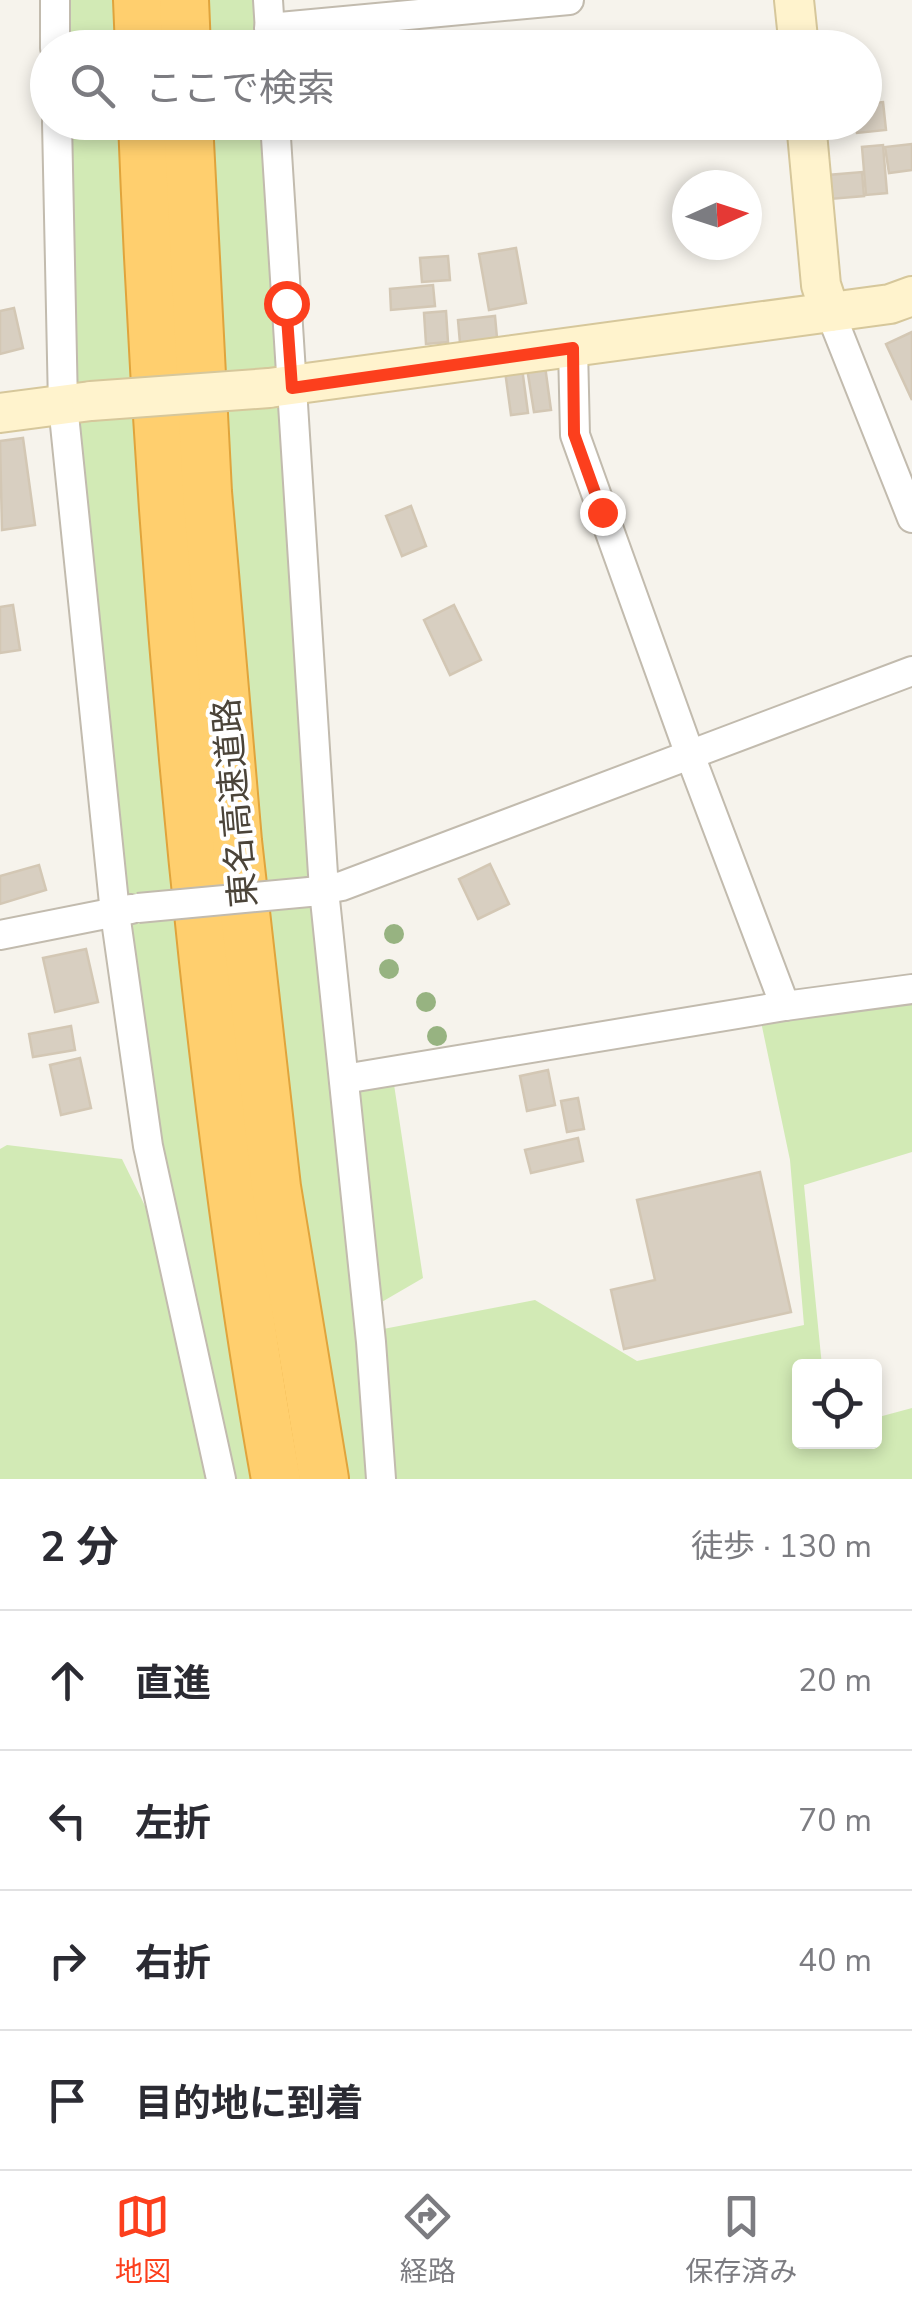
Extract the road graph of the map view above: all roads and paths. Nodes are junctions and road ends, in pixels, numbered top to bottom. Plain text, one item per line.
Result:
1 (54, 0) edge
2 (138, 0) edge
3 (184, 0) edge
4 (569, 0) edge
5 (794, 0) edge
6 (466, 5) edge
7 (270, 25) edge
8 (55, 30) edge
9 (139, 30) edge
10 (185, 30) edge
11 (797, 30) edge
12 (58, 140) edge
13 (144, 140) edge
14 (189, 140) edge
15 (275, 140) edge
16 (808, 140) edge
17 (912, 296) edge
18 (830, 312) junction
19 (573, 348) junction
20 (280, 388) junction
21 (77, 403) junction
22 (0, 413) edge
23 (912, 518) edge
24 (912, 671) edge
25 (690, 755) junction
26 (317, 891) junction
27 (126, 910) junction
28 (0, 934) edge
29 (912, 989) edge
30 (786, 1006) junction
31 (344, 1079) junction
32 (221, 1479) edge
33 (276, 1479) edge
34 (324, 1479) edge
35 (381, 1479) edge

1 - 8 street
2 - 9 highway
3 - 10 highway
4 - 6 street
5 - 11 street
6 - 7 street
12 - 21 street
13 - 33 highway, 東名高速道路
14 - 34 highway, 東名高速道路
15 - 20 street
16 - 18 street
17 - 18 street
18 - 19 street
18 - 23 street
19 - 20 street
19 - 25 street
20 - 21 street, bridge
20 - 26 street
21 - 22 street
21 - 27 street
24 - 25 street
25 - 26 street
25 - 30 street
26 - 27 street, bridge
26 - 31 street
27 - 28 street
27 - 32 street
29 - 30 street
30 - 31 street
31 - 35 street

